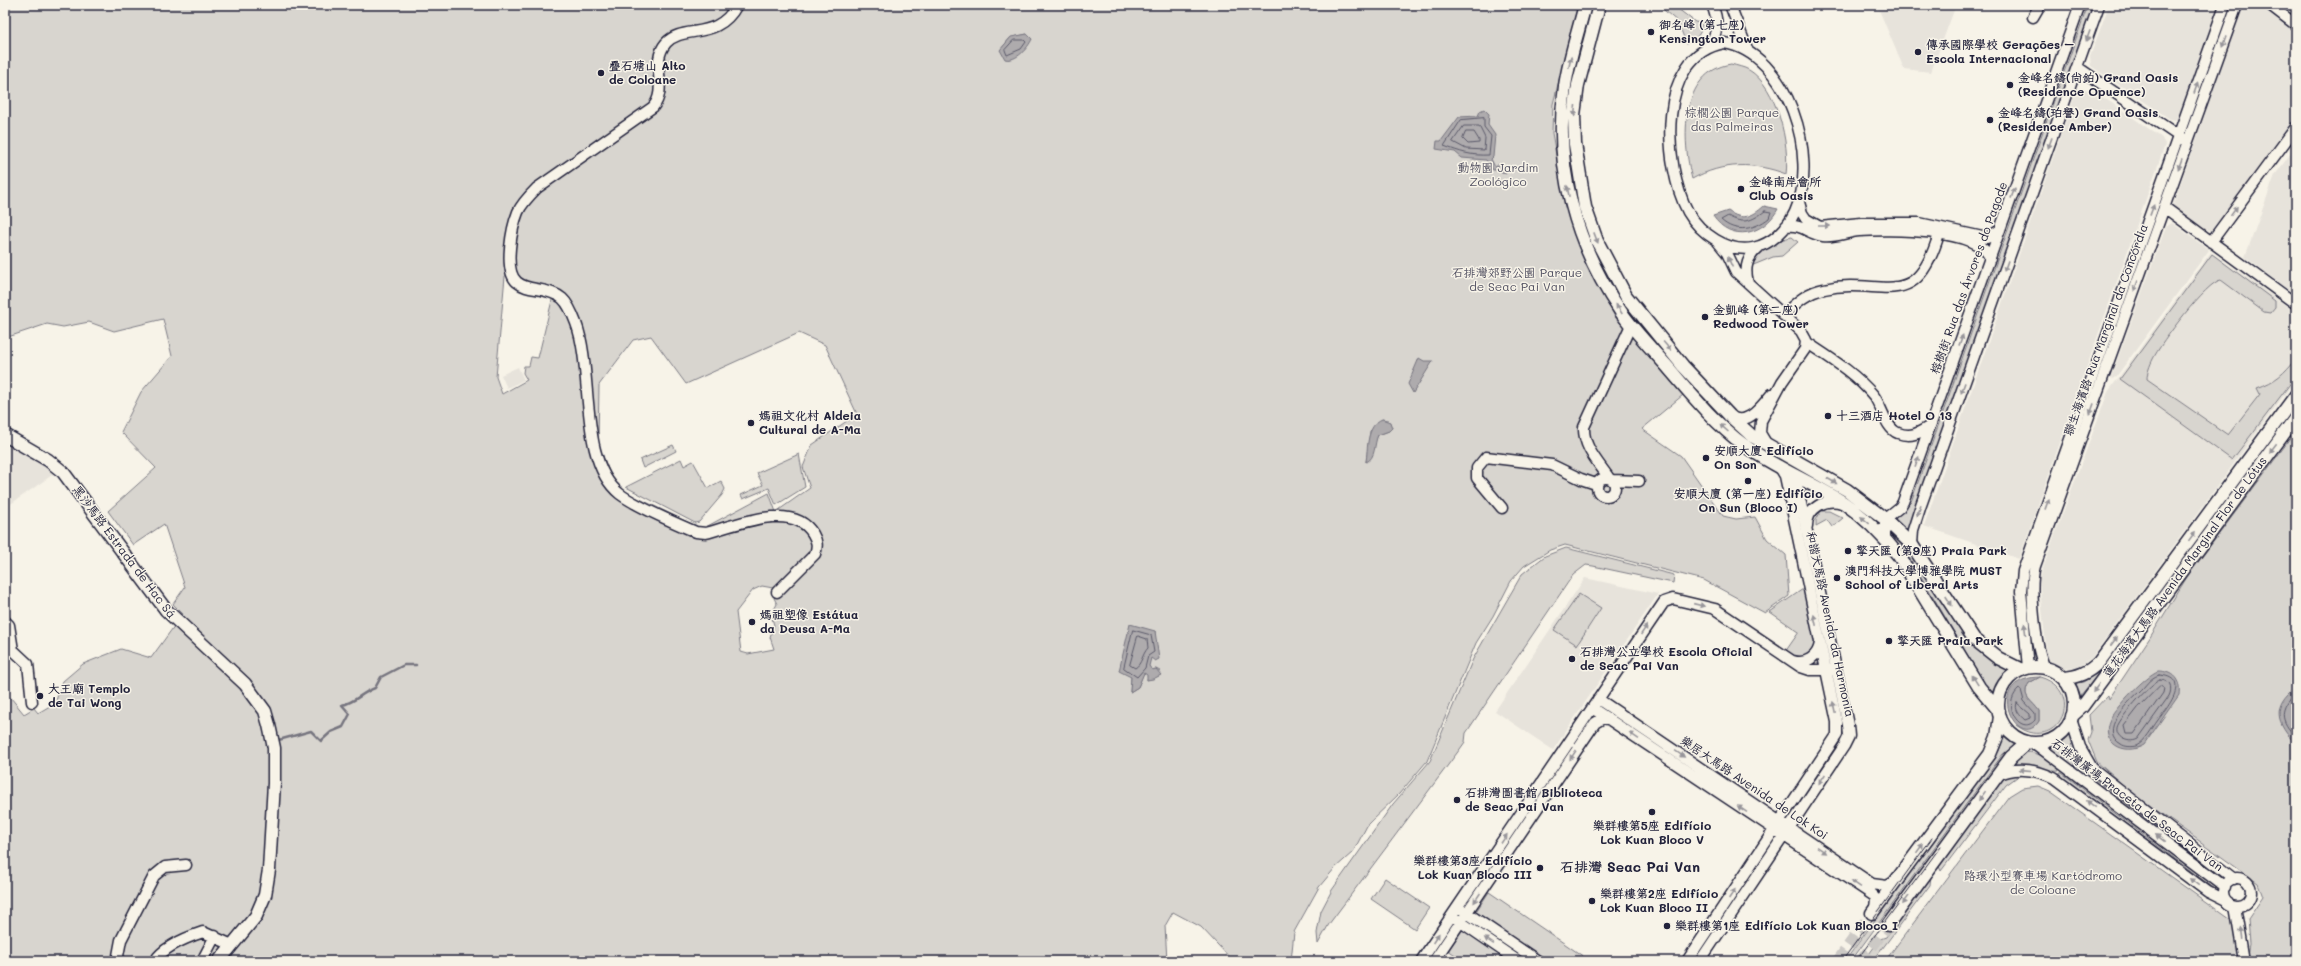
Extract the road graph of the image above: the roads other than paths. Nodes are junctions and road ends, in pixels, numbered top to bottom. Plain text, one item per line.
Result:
1 (737, 5) edge
2 (1585, 5) edge
3 (1599, 5) edge
4 (1712, 5) edge
5 (1730, 5) edge
6 (2040, 5) edge
7 (2080, 5) edge
8 (2099, 5) edge
9 (2225, 5) edge
10 (2237, 5) edge
11 (2270, 5) edge
12 (2033, 17) dead end
13 (2296, 24) edge
14 (1706, 48) junction
15 (1748, 51) junction
16 (2077, 67) junction
17 (2296, 127) edge
18 (2179, 136) junction
19 (2188, 142) junction
20 (1800, 202) junction
21 (2164, 207) junction
22 (1786, 226) junction
23 (2000, 229) junction
24 (1939, 234) junction
25 (1715, 239) junction
26 (2211, 242) junction
27 (1759, 247) junction
28 (1990, 259) junction
29 (1748, 282) junction
30 (2296, 304) edge
31 (1783, 315) junction
32 (1631, 325) junction
33 (1806, 342) junction
34 (1782, 382) junction
35 (2296, 395) edge
36 (1730, 416) junction
37 (2296, 417) edge
38 (1930, 426) junction
39 (5, 436) edge
40 (1766, 444) junction
41 (1786, 455) junction
42 (1778, 466) junction
43 (1814, 471) junction
44 (1795, 475) junction
45 (1611, 479) junction
46 (1638, 481) dead end
47 (1596, 484) junction
48 (1788, 490) junction
49 (1844, 503) junction
50 (1502, 508) dead end
51 (1885, 519) junction
52 (1806, 530) junction
53 (1886, 538) junction
54 (1912, 545) junction
55 (777, 592) dead end
56 (5, 621) edge
57 (1819, 638) junction
58 (1791, 660) junction
59 (2045, 668) junction
60 (2025, 669) junction
61 (1831, 670) junction
62 (2063, 678) junction
63 (1598, 699) junction
64 (32, 702) dead end
65 (1592, 708) junction
66 (1999, 714) junction
67 (2072, 718) junction
68 (1611, 720) junction
69 (2031, 743) junction
70 (1997, 775) junction
71 (1780, 822) junction
72 (1789, 828) junction
73 (1774, 831) junction
74 (1783, 837) junction
75 (186, 865) dead end
76 (1897, 879) junction
77 (2234, 879) junction
78 (2225, 887) junction
79 (2232, 904) junction
80 (1458, 907) junction
81 (1874, 911) joint
82 (1466, 913) junction
83 (1451, 916) junction
84 (1460, 922) junction
85 (1888, 925) tunnel mouth
86 (215, 936) junction
87 (232, 945) junction
88 (117, 961) edge
89 (155, 961) edge
90 (202, 961) edge
91 (219, 961) edge
92 (1421, 961) edge
93 (1434, 961) edge
94 (1518, 961) edge
95 (1538, 961) edge
96 (1687, 961) edge
97 (1700, 961) edge
98 (2244, 961) edge

1 - 55 street
32 -> 2 main road
3 -> 36 main road
4 - 14 street
5 - 15 street
6 - 12 street
23 -> 7 street, 榕樹街 Rua das Árvores do Pagode
8 -> 16 street
18 -> 9 street, 聯生海濱路 Rua Marginal da Concórdia
10 -> 19 street, 聯生海濱路 Rua Marginal da Concórdia
11 - 13 street
14 - 15 street
14 - 25 street
15 - 20 street
16 - 18 street
16 -> 54 street
26 -> 17 street
18 - 19 street
60 -> 18 street, 聯生海濱路 Rua Marginal da Concórdia
19 -> 21 street, 聯生海濱路 Rua Marginal da Concórdia
20 - 22 street
20 -> 23 street
21 - 26 street
21 -> 59 street, 聯生海濱路 Rua Marginal da Concórdia
22 - 24 street
22 - 27 street
23 - 28 street, 榕樹街 Rua das Árvores do Pagode
24 - 28 street
24 - 31 street
25 - 27 street
29 -> 25 street
26 - 30 street
27 - 29 street
38 -> 28 street, 榕樹街 Rua das Árvores do Pagode
29 - 31 street
31 - 33 street
42 -> 32 main road
32 - 45 street
33 - 34 street
33 - 38 street
34 - 36 street
34 - 40 street
62 -> 35 main road, 蓮花海濱大馬路 Avenida Marginal Flor de Lótus
36 - 40 main road
37 -> 67 main road, 蓮花海濱大馬路 Avenida Marginal Flor de Lótus
51 -> 38 street, 榕樹街 Rua das Árvores do Pagode
39 - 87 main road, 黑沙馬路 Estrada de Hac Sá
40 - 41 main road
41 - 43 main road
41 - 44 main road
42 - 44 main road
42 - 48 street, 和諧大馬路 Avenida da Harmonia
43 - 44 main road
43 -> 51 main road
44 - 48 street
44 - 49 main road
44 - 52 street, 和諧大馬路 Avenida da Harmonia
45 - 46 street
45 - 47 street
45 - 47 street
47 - 50 street
57 -> 48 street, 和諧大馬路 Avenida da Harmonia
49 - 52 street
53 -> 49 main road
51 - 53 street
51 - 54 main road
52 - 61 street, 和諧大馬路 Avenida da Harmonia
66 -> 53 main road
54 -> 60 main road
56 - 64 street
57 - 58 street
57 - 61 street, 和諧大馬路 Avenida da Harmonia
58 - 61 street
63 -> 58 street
59 - 60 main road
59 - 62 main road
60 - 66 main road
71 -> 61 street, 和諧大馬路 Avenida da Harmonia
61 -> 72 street, 和諧大馬路 Avenida da Harmonia
62 - 67 main road
63 - 65 street
63 -> 71 street, 樂居大馬路 Avenida de Lok Koi
65 - 68 street, 樂居大馬路 Avenida de Lok Koi
80 -> 65 street
66 - 69 main road
76 -> 66 main road
67 - 69 main road
67 - 77 street, 石排灣廣場 Praceta de Seac Pai Van
73 -> 68 street, 樂居大馬路 Avenida de Lok Koi
68 -> 82 street
69 - 70 main road
78 -> 69 street, 石排灣廣場 Praceta de Seac Pai Van
79 -> 70 street
70 -> 85 main road
71 - 72 street, 樂居大馬路 Avenida de Lok Koi
71 - 73 street, 和諧大馬路 Avenida da Harmonia
72 - 74 street, 和諧大馬路 Avenida da Harmonia
72 -> 76 street, 樂居大馬路 Avenida de Lok Koi
73 - 74 street, 樂居大馬路 Avenida de Lok Koi
96 -> 73 street, 和諧大馬路 Avenida da Harmonia
81 -> 74 street, 樂居大馬路 Avenida de Lok Koi
74 - 97 street, 和諧大馬路 Avenida da Harmonia
75 - 88 street
76 - 81 main road
77 - 78 street
77 - 79 street
78 - 79 street
98 -> 79 street
80 - 82 street
80 - 83 street
82 - 84 street
82 - 95 street
83 - 84 street
92 -> 83 street
84 - 93 street
94 -> 84 street
86 - 87 street
86 - 89 street
86 - 90 street
87 - 91 main road, 黑沙馬路 Estrada de Hac Sá

